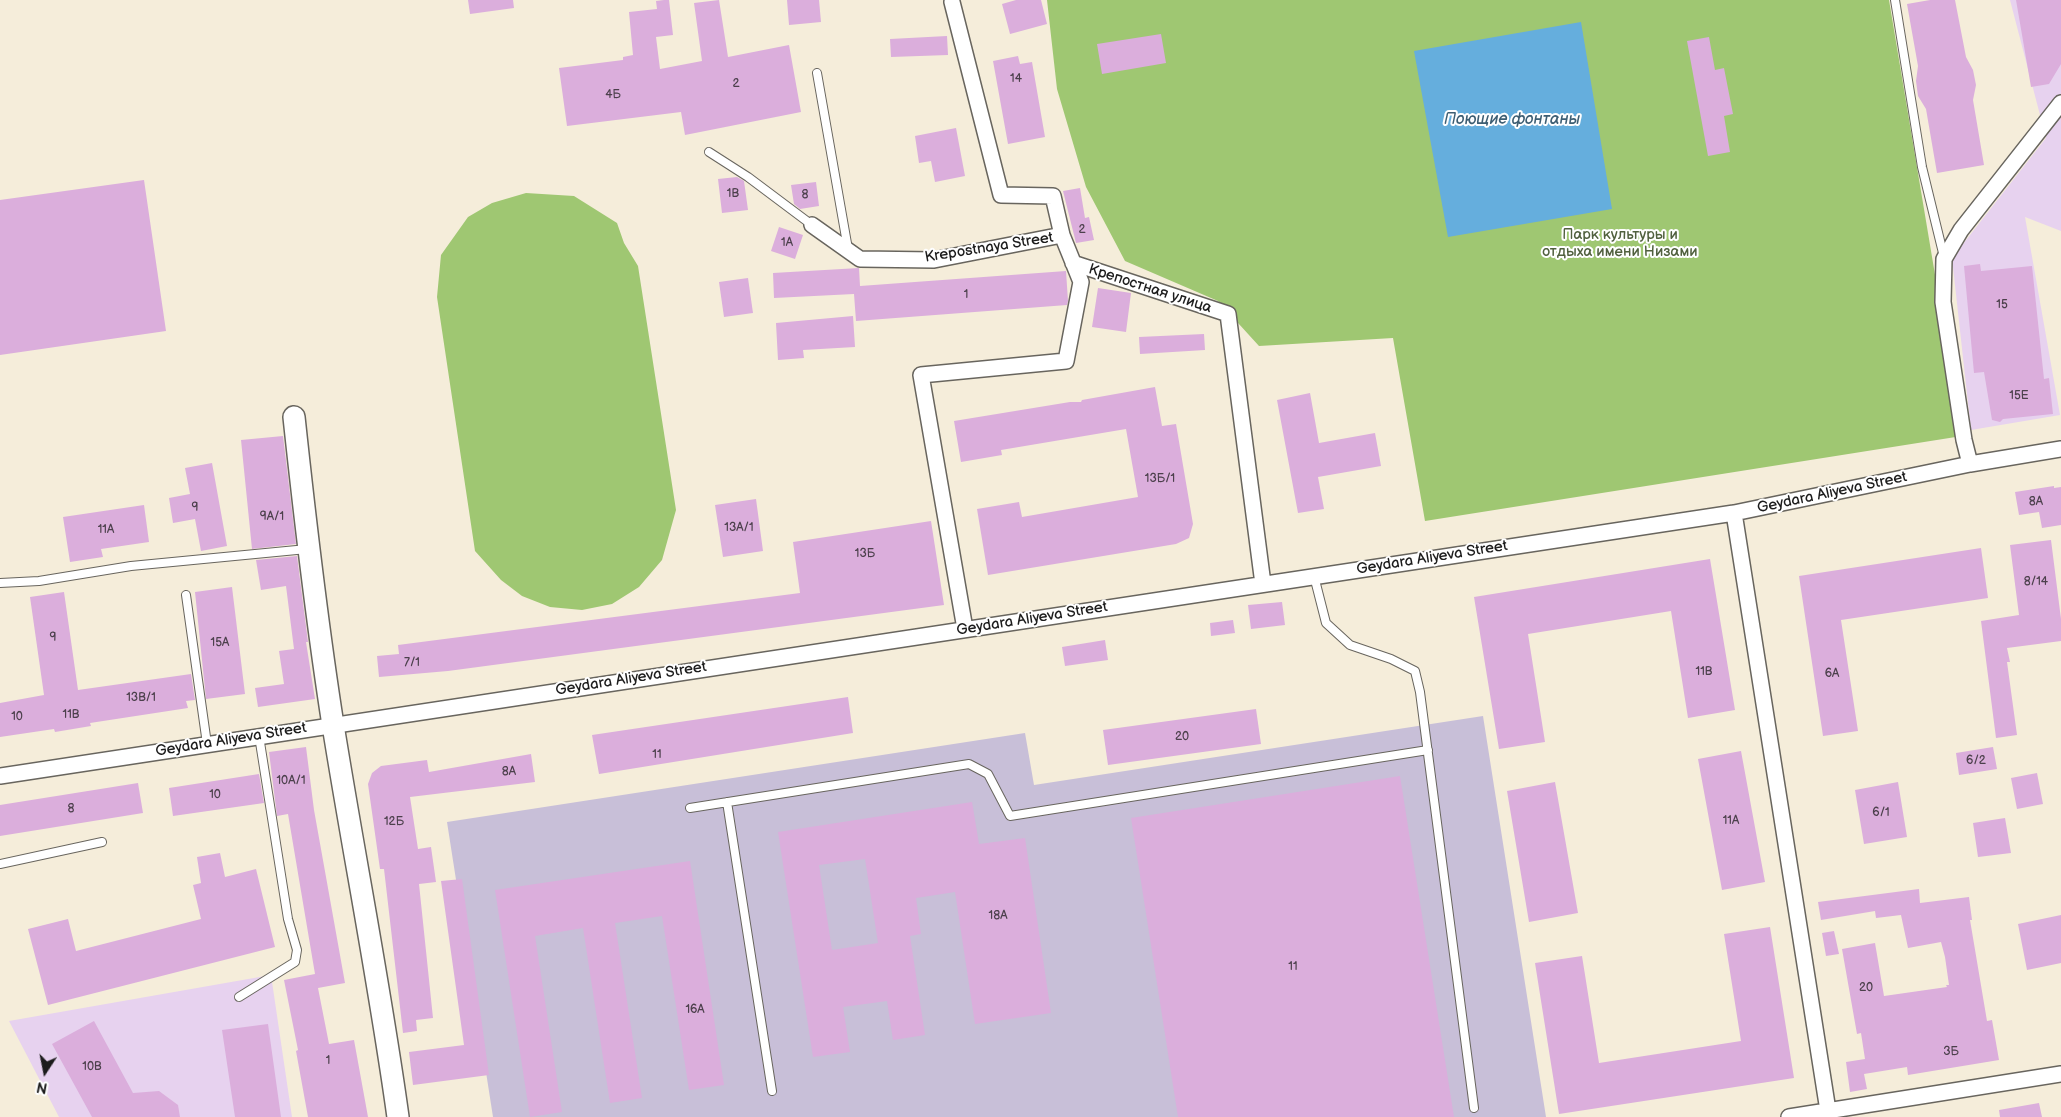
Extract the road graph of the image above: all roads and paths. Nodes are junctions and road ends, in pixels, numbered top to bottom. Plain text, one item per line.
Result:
1 (1895, 0) edge
2 (952, 2) dead end
3 (817, 73) dead end
4 (2061, 103) edge
5 (709, 152) dead end
6 (812, 225) joint
7 (1062, 235) junction
8 (848, 251) junction
9 (1944, 259) junction
10 (1073, 263) junction
11 (294, 417) dead end
12 (2061, 449) edge
13 (1970, 464) junction
14 (1734, 513) junction
15 (308, 549) junction
16 (1314, 576) junction
17 (0, 583) edge
18 (1263, 584) junction
19 (186, 595) dead end
20 (966, 629) junction
21 (333, 724) junction
22 (259, 736) junction
23 (207, 744) junction
24 (1428, 750) junction
25 (0, 776) edge
26 (728, 802) junction
27 (690, 808) dead end
28 (102, 842) dead end
29 (0, 864) edge
30 (239, 997) dead end
31 (2061, 1074) edge
32 (772, 1091) dead end
33 (1474, 1108) dead end
34 (1829, 1114) edge
35 (398, 1117) edge
36 (1789, 1117) edge

1 - 9 lane
2 - 7 street
3 - 8 lane
4 - 9 street
5 - 6 lane
6 - 8 street, Krepostnaya Street
7 - 8 street, Krepostnaya Street
7 - 10 street, Krepostnaya Street
9 - 13 street
10 - 18 street, Крепостная улица
10 - 20 street, Krepostnaya Street
11 - 15 street
12 - 13 street, Geydara Aliyeva Street
13 - 14 street, Geydara Aliyeva Street
14 - 16 street, Geydara Aliyeva Street
14 - 34 street
15 - 17 lane
15 - 21 street
16 - 18 street, Geydara Aliyeva Street
16 - 24 lane
18 - 20 street, Geydara Aliyeva Street
19 - 23 lane
20 - 21 street, Geydara Aliyeva Street
21 - 22 street, Geydara Aliyeva Street
21 - 35 street
22 - 23 street, Geydara Aliyeva Street
22 - 30 lane
23 - 25 street, Geydara Aliyeva Street
24 - 26 lane
24 - 33 lane
26 - 27 lane
26 - 32 lane
28 - 29 lane
31 - 34 street
34 - 36 street

